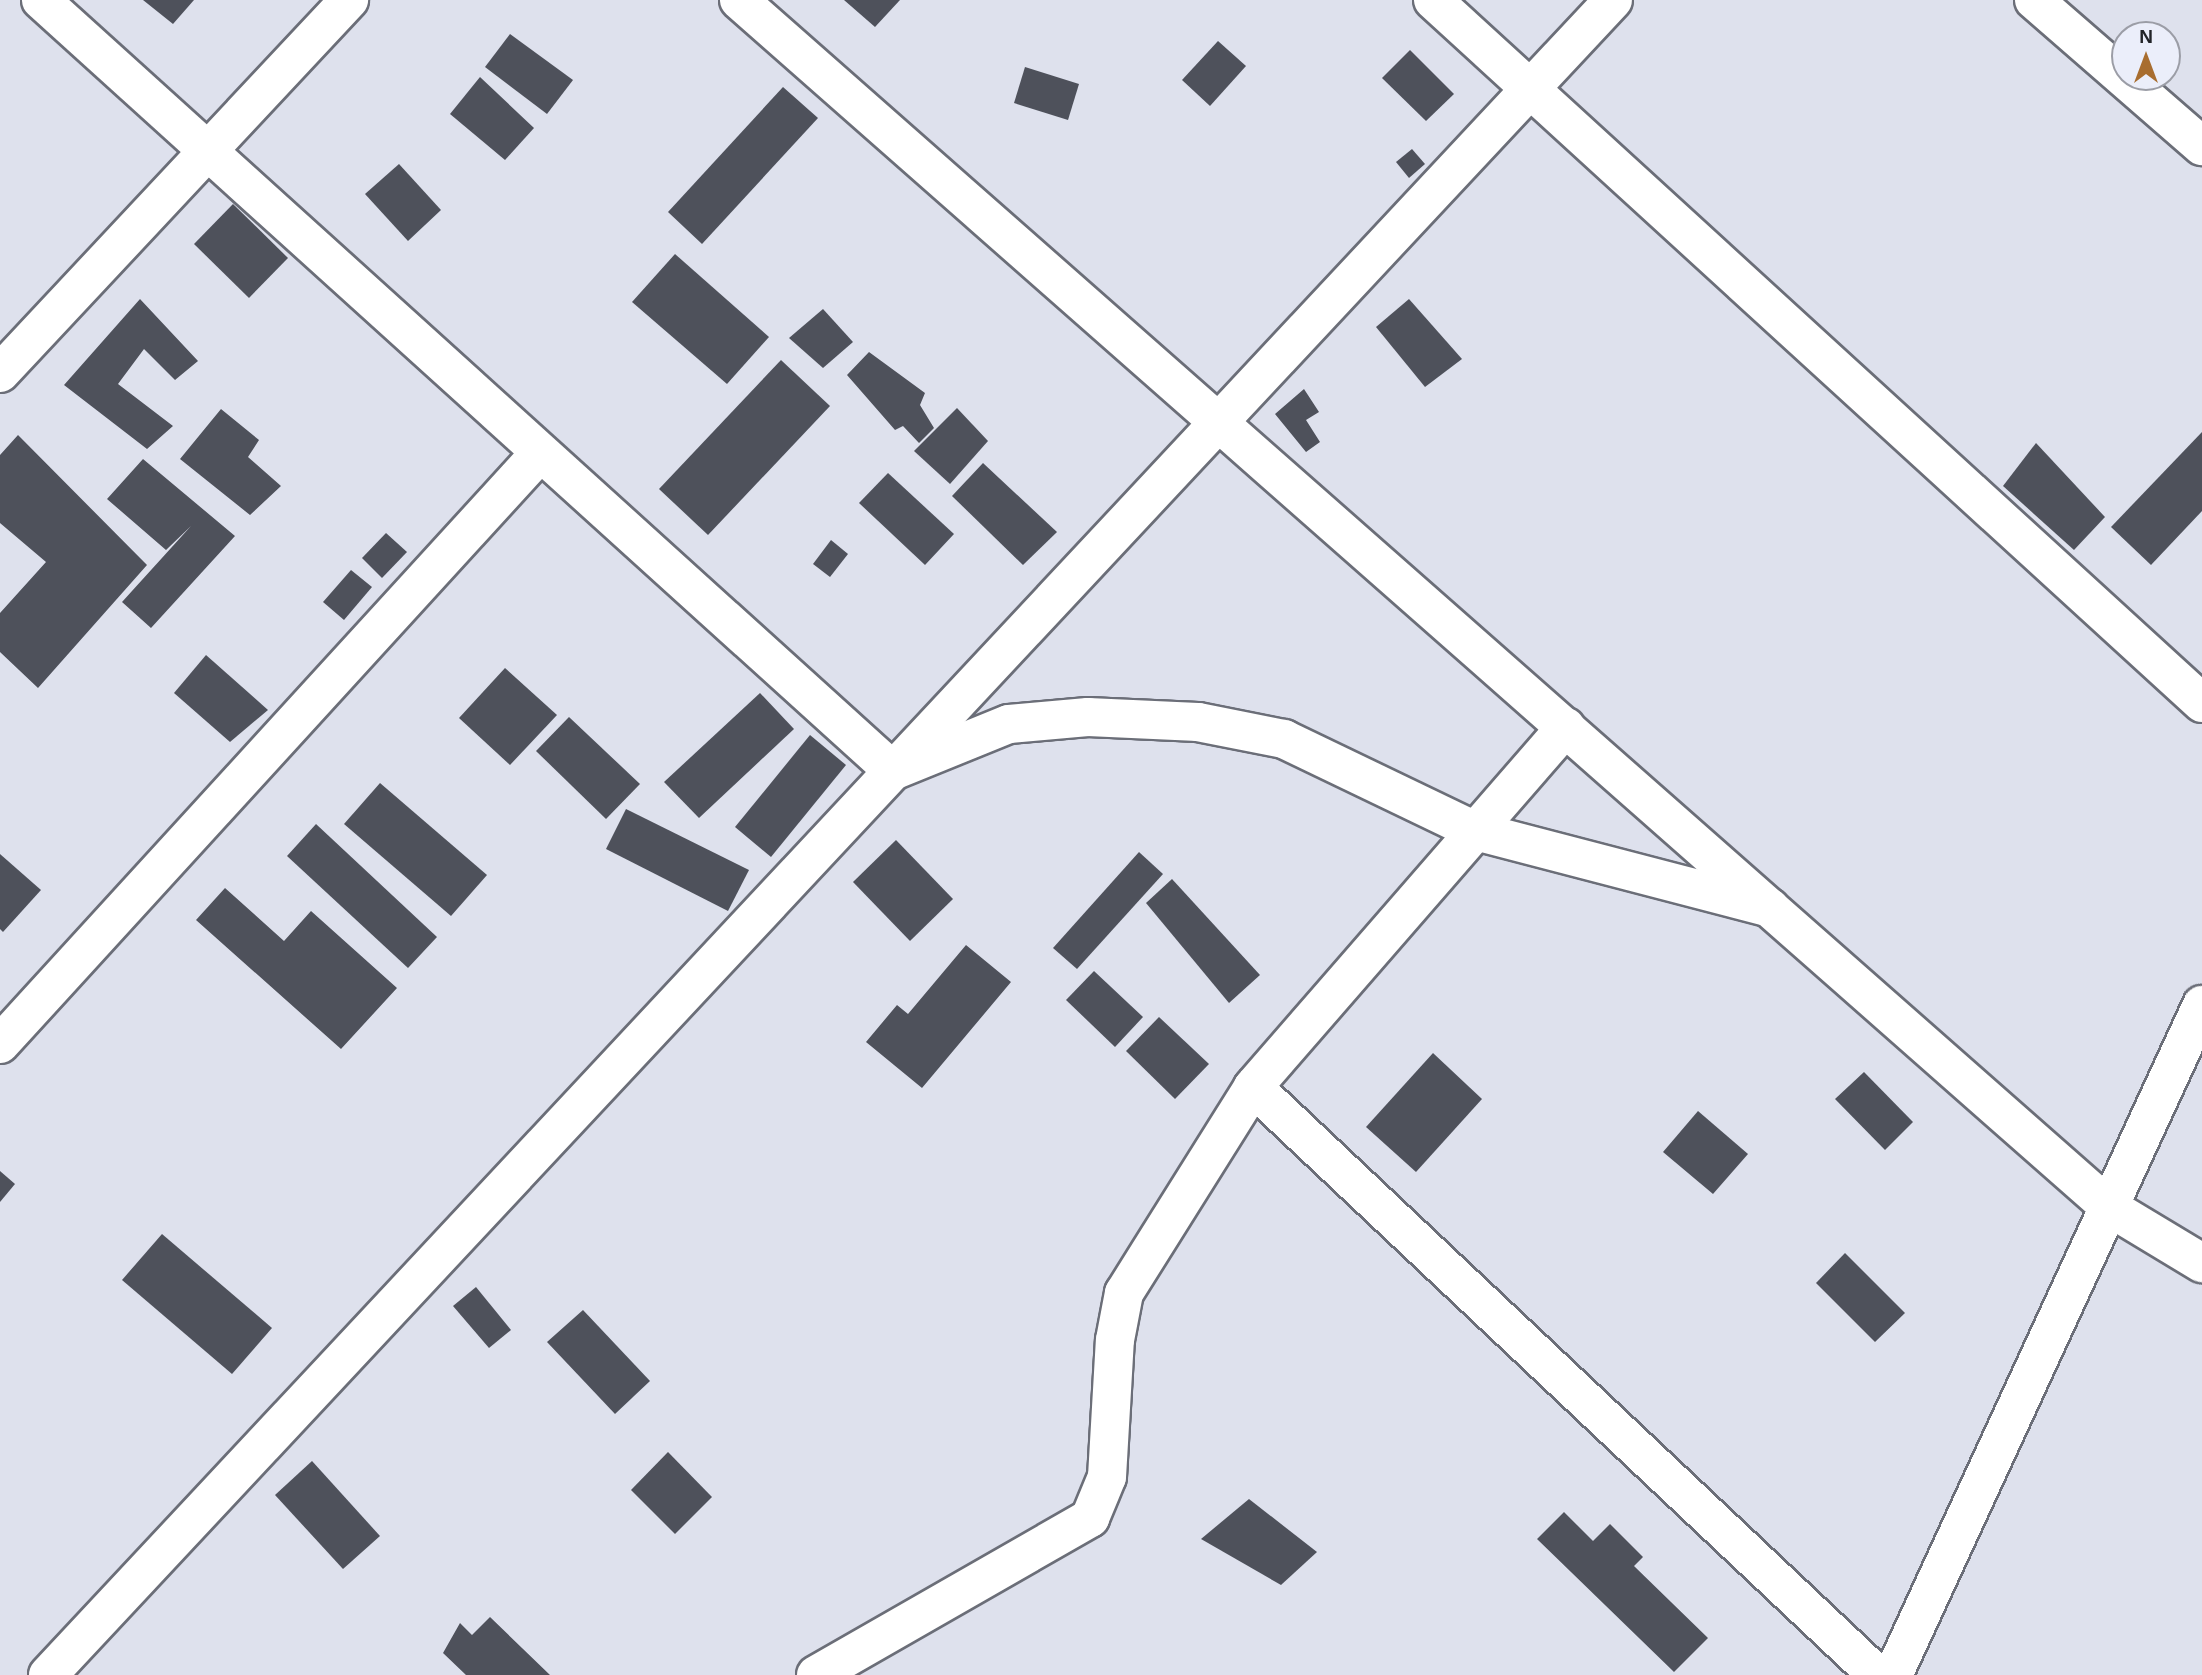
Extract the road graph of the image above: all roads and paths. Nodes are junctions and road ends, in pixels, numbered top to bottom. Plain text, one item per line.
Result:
1 (41, 0) edge
2 (349, 0) edge
3 (739, 0) edge
4 (1433, 0) edge
5 (1613, 0) edge
6 (2034, 0) edge
7 (1530, 89) junction
8 (2202, 146) edge
9 (207, 152) junction
10 (0, 373) edge
11 (1218, 422) junction
12 (540, 453) junction
13 (2202, 703) edge
14 (1566, 727) junction
15 (893, 771) junction
16 (1475, 831) junction
17 (1770, 908) junction
18 (2202, 1005) edge
19 (0, 1044) edge
20 (1254, 1087) junction
21 (2109, 1207) junction
22 (2202, 1262) edge
23 (48, 1675) edge
24 (816, 1675) edge
25 (1877, 1675) edge
26 (1893, 1675) edge

1 - 9 street
2 - 9 street
3 - 11 street
4 - 7 street
5 - 7 street
6 - 8 street
7 - 11 street
7 - 13 street
9 - 10 street
9 - 12 street
11 - 14 street
11 - 15 street
12 - 15 street
12 - 19 street
14 - 16 street
14 - 17 street
15 - 16 street
15 - 23 street
16 - 17 street
16 - 20 street
17 - 21 street
18 - 21 street
20 - 24 street
20 - 25 street
21 - 22 street
21 - 26 street

